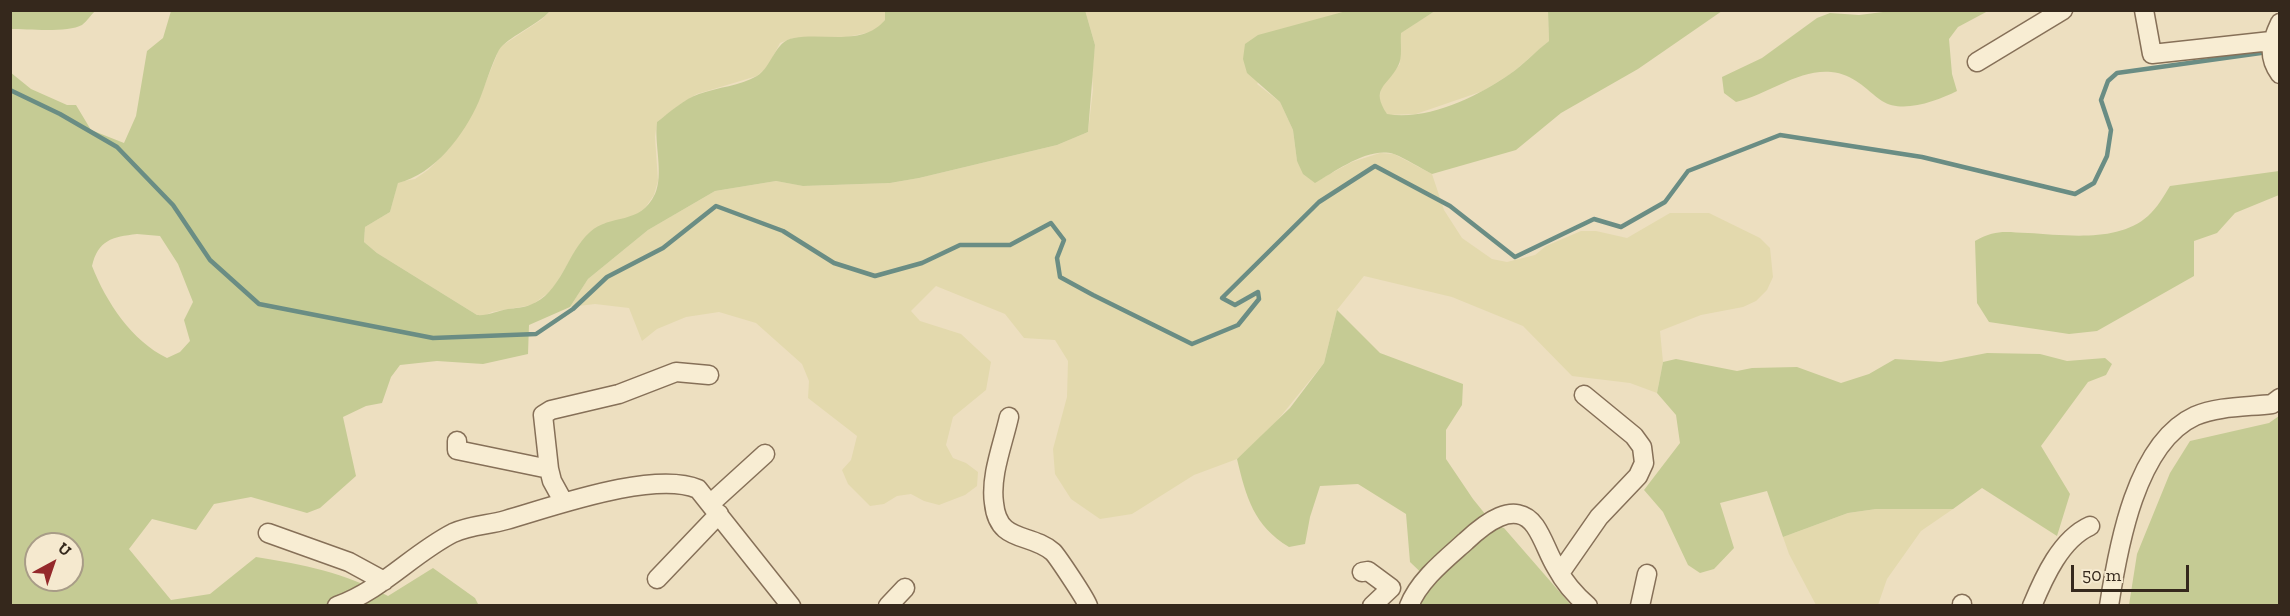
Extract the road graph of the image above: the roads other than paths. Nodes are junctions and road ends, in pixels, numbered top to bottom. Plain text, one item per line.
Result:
1 (2063, 10) edge
2 (2144, 10) edge
3 (2280, 23) edge
4 (2273, 57) edge
5 (1977, 62) dead end
6 (710, 375) dead end
7 (1584, 395) dead end
8 (2280, 398) edge
9 (1009, 417) dead end
10 (457, 441) dead end
11 (765, 454) dead end
12 (549, 469) junction
13 (564, 501) junction
14 (714, 509) junction
15 (2090, 526) dead end
16 (268, 533) dead end
17 (1362, 572) dead end
18 (1560, 573) junction
19 (1647, 574) dead end
20 (657, 579) dead end
21 (384, 581) junction
22 (905, 588) dead end
23 (1391, 588) junction
24 (1409, 605) edge
25 (337, 606) edge
26 (791, 606) edge
27 (888, 606) edge
28 (1088, 606) edge
29 (1372, 606) edge
30 (1588, 606) edge
31 (1640, 606) edge
32 (2032, 606) edge
33 (2109, 606) edge

1 - 5 street
2 - 4 street
3 - 4 street
6 - 12 street
7 - 18 street
8 - 33 street
9 - 28 street
10 - 12 street
11 - 14 street
12 - 13 street
13 - 14 street
13 - 21 street
14 - 20 street
14 - 26 street
15 - 32 street
16 - 21 street
17 - 23 street
18 - 24 street
18 - 30 street
19 - 31 street
21 - 25 street
22 - 27 street
23 - 24 street
23 - 29 street

